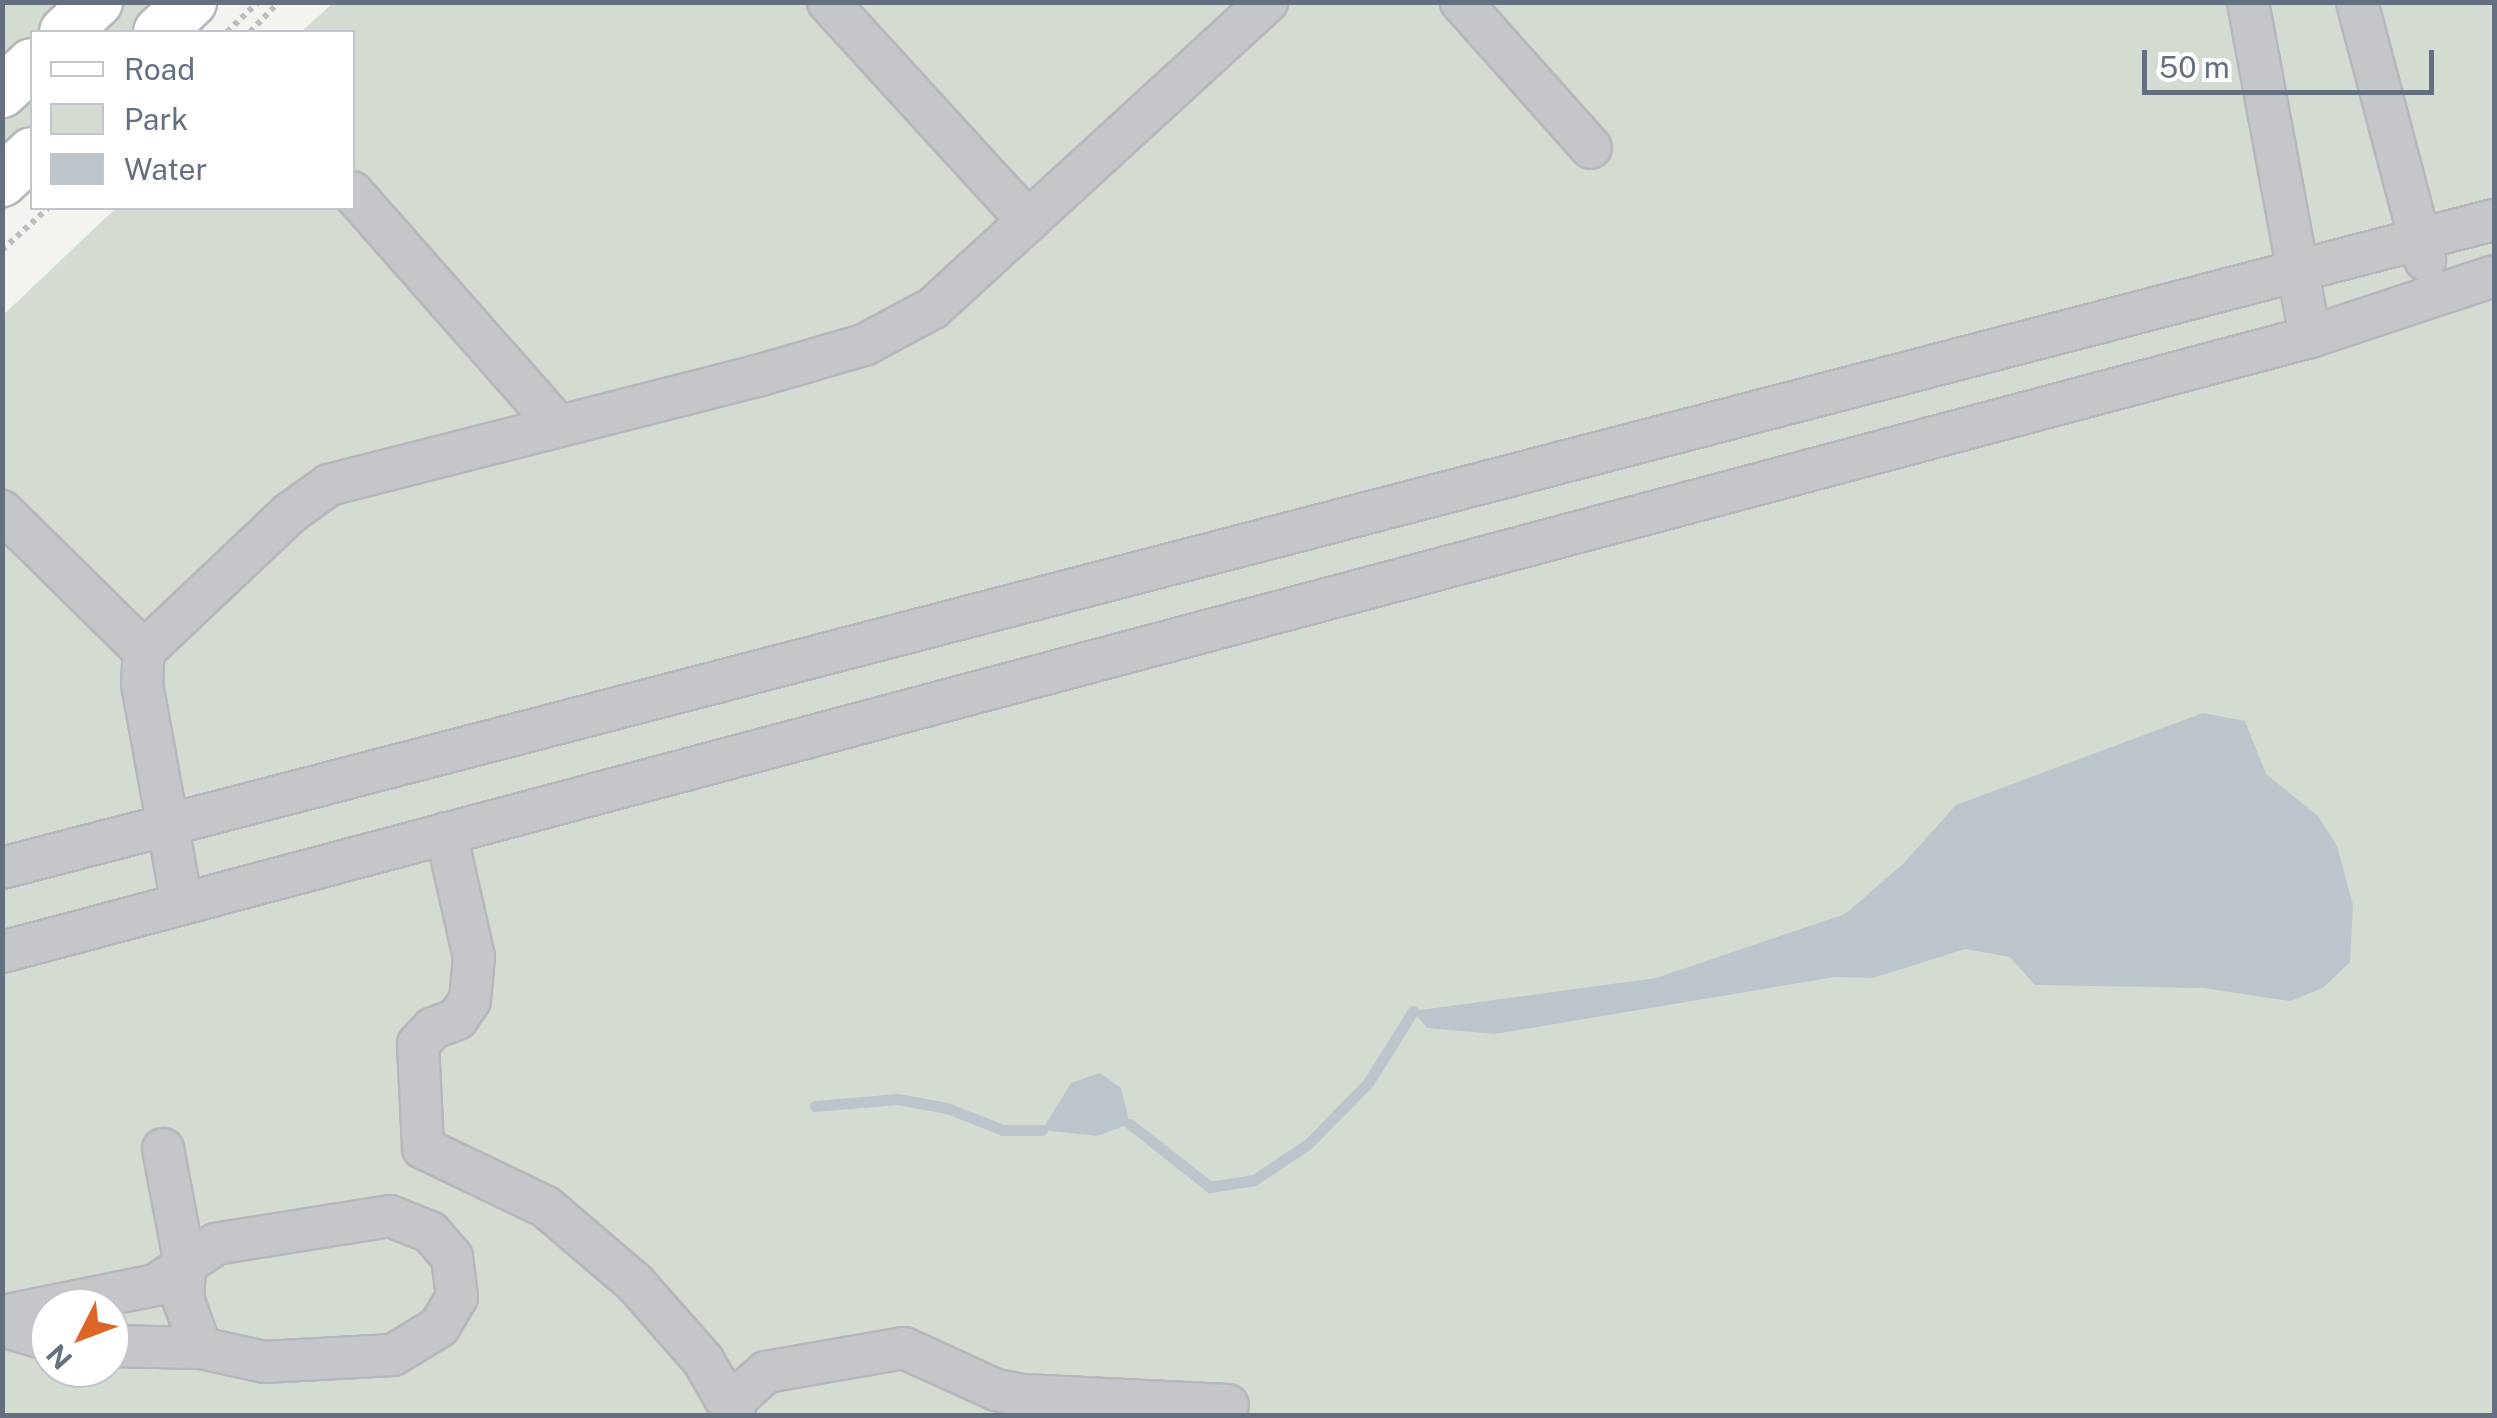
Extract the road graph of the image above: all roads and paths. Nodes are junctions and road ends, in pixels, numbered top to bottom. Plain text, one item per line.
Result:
1 (97, 2) edge
2 (191, 2) edge
3 (258, 2) edge
4 (280, 2) edge
5 (828, 2) edge
6 (1267, 2) edge
7 (1460, 2) edge
8 (2248, 2) edge
9 (2357, 2) edge
10 (67, 30) edge
11 (162, 30) edge
12 (229, 30) edge
13 (252, 30) edge
14 (30, 66) edge
15 (2, 92) edge
16 (1591, 148) dead end
17 (30, 154) edge
18 (2, 181) edge
19 (355, 195) edge
20 (43, 210) edge
21 (2494, 220) edge
22 (1028, 221) junction
23 (2420, 236) junction
24 (2, 248) edge
25 (2298, 273) junction
26 (2494, 276) edge
27 (2431, 293) junction
28 (2310, 337) junction
29 (558, 426) junction
30 (2, 510) edge
31 (144, 651) junction
32 (169, 826) junction
33 (446, 833) junction
34 (2, 868) edge
35 (182, 904) junction
36 (2, 952) edge
37 (163, 1150) dead end
38 (184, 1266) junction
39 (4, 1326) edge
40 (30, 1334) edge
41 (130, 1346) edge
42 (201, 1348) junction
43 (1228, 1405) dead end
44 (732, 1410) edge

1 - 10 main road
2 - 11 main road
3 - 12 path
4 - 13 path
5 - 22 lane
6 - 22 lane
7 - 16 lane
8 - 25 lane
9 - 23 lane
14 - 15 main road
17 - 18 main road
19 - 29 lane
20 - 24 path
21 - 23 lane
22 - 29 lane
23 - 25 lane
23 - 27 lane
25 - 28 lane
25 - 32 lane
26 - 27 lane
27 - 28 lane
28 - 33 lane
29 - 31 lane
30 - 31 lane
31 - 32 lane
32 - 34 lane
32 - 35 lane
33 - 35 lane
33 - 44 lane
35 - 36 lane
37 - 38 lane
38 - 39 lane
38 - 42 lane
38 - 42 lane
39 - 40 lane
41 - 42 lane
43 - 44 lane

